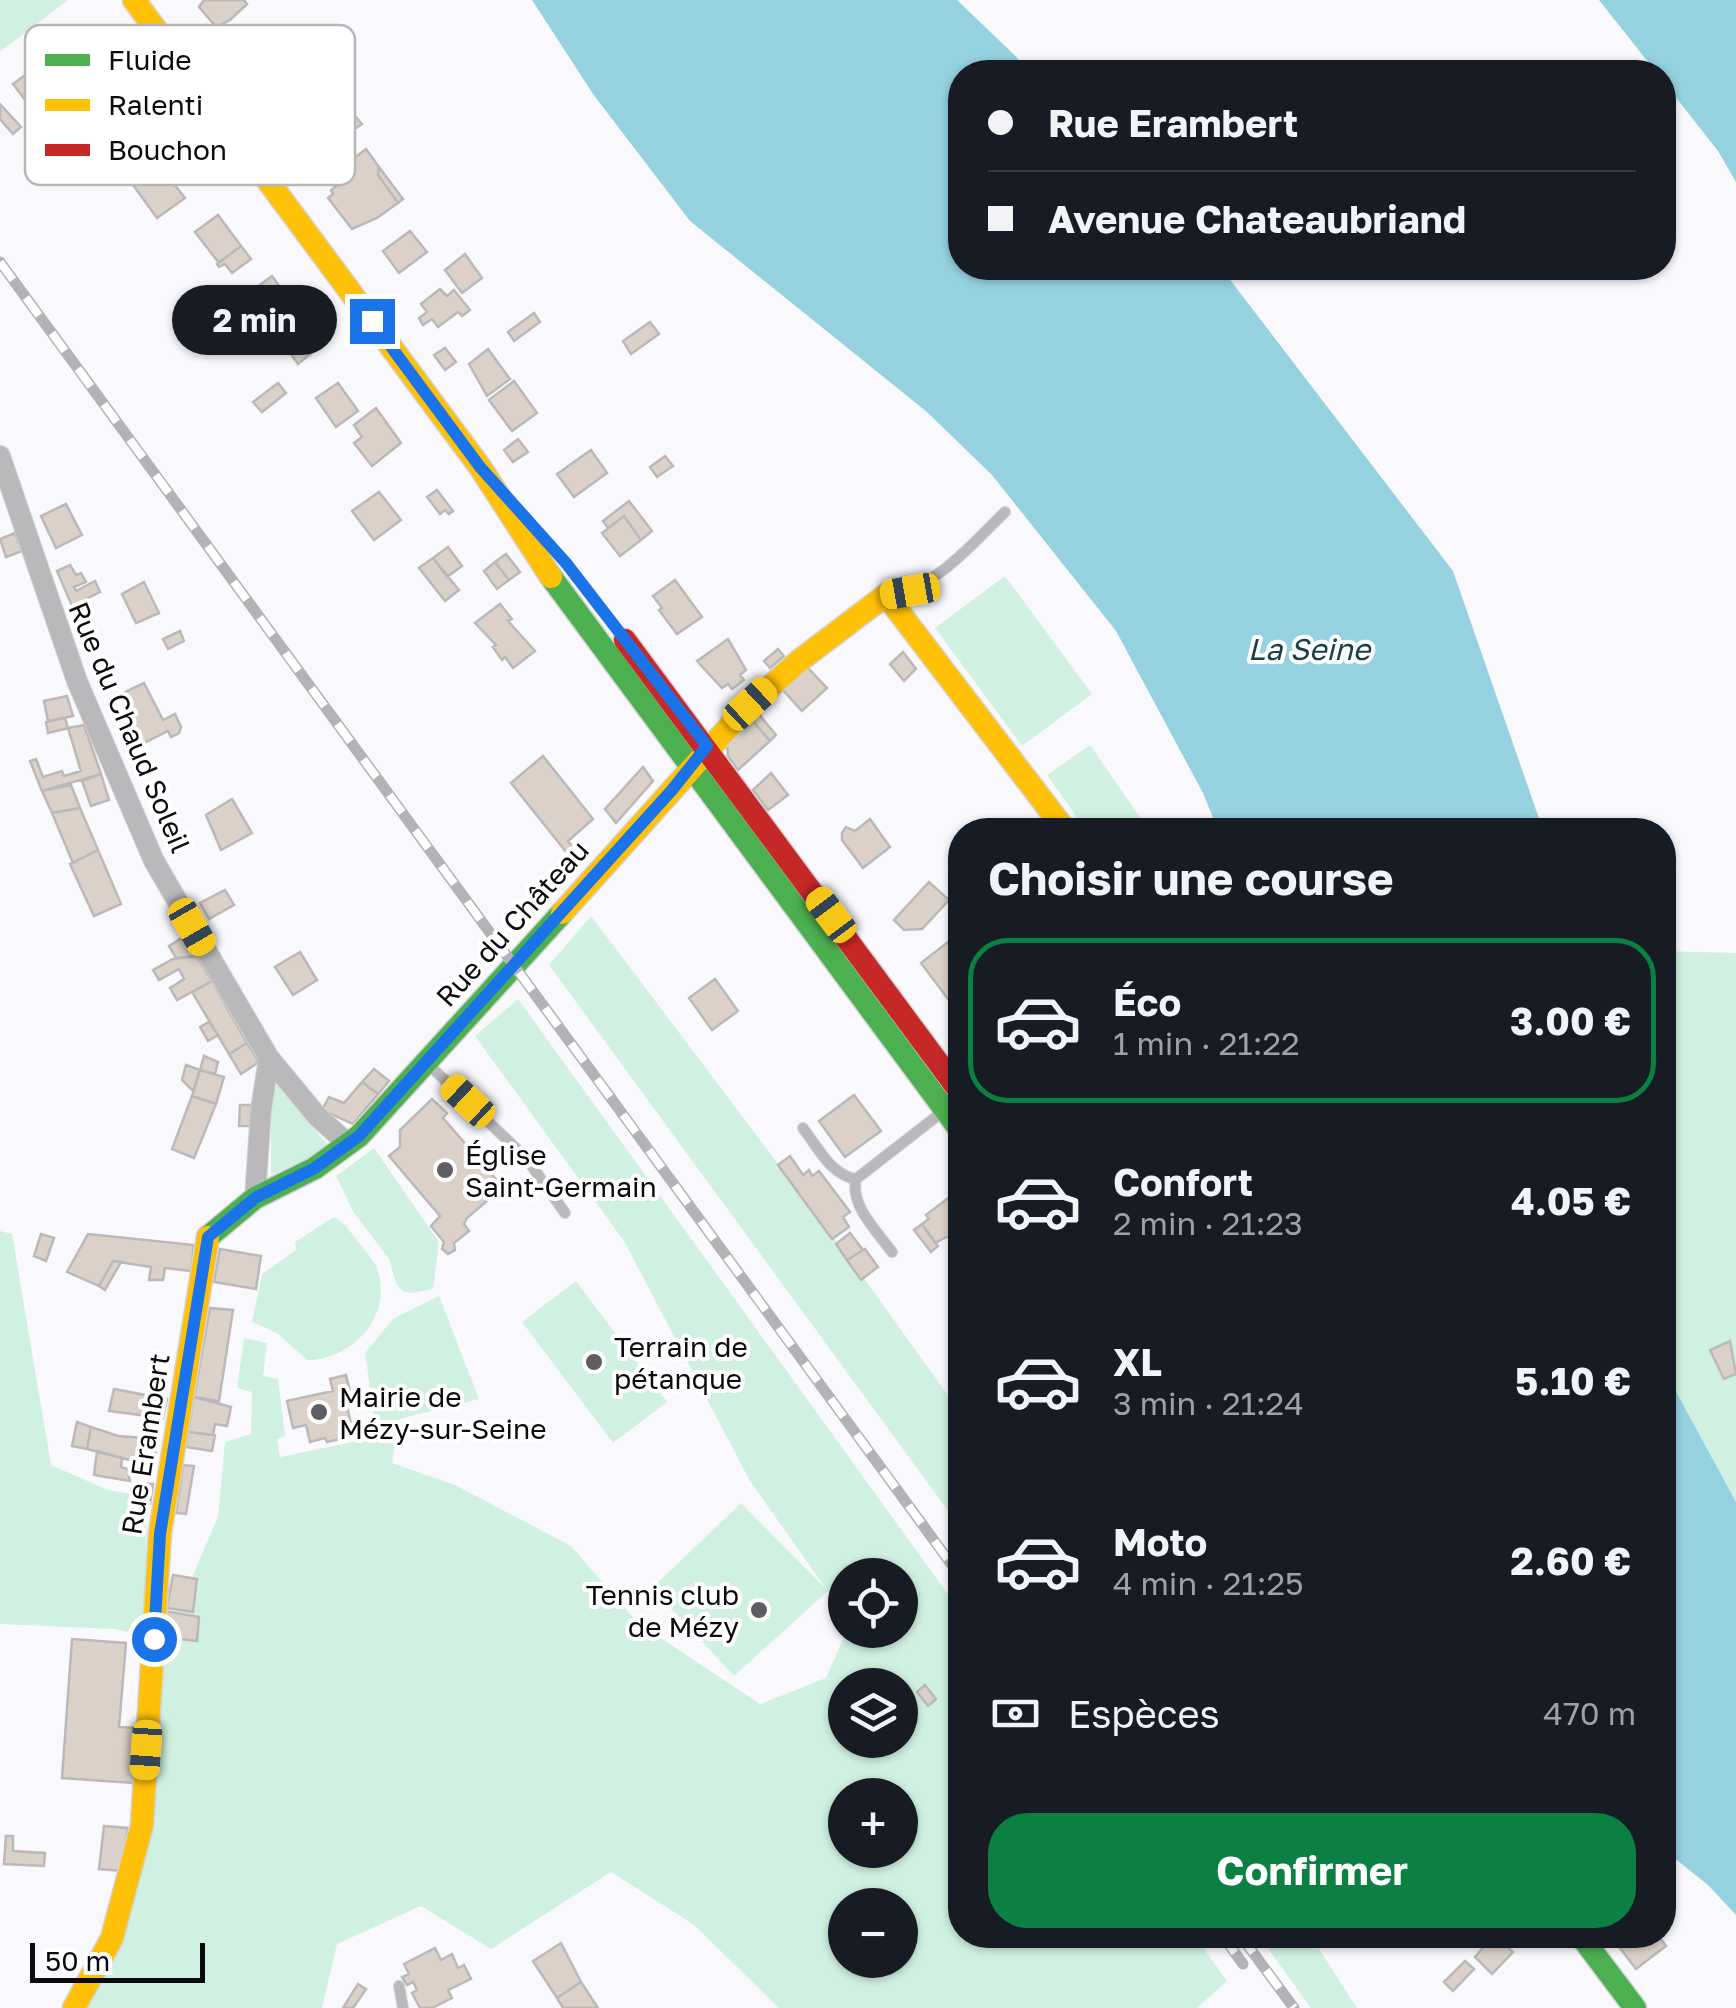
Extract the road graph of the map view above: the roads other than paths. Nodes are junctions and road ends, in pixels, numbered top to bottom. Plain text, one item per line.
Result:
1 (134, 0) edge
2 (153, 25) edge
3 (271, 185) edge
4 (0, 456) edge
5 (480, 467) junction
6 (1005, 512) dead end
7 (886, 596) junction
8 (707, 746) junction
9 (692, 765) junction
10 (1056, 818) edge
11 (269, 1058) junction
12 (426, 1062) junction
13 (948, 1094) edge
14 (948, 1095) edge
15 (948, 1105) edge
16 (803, 1128) dead end
17 (354, 1140) junction
18 (856, 1178) junction
19 (255, 1198) junction
20 (565, 1213) dead end
21 (892, 1252) dead end
22 (1571, 1948) edge
23 (1590, 1948) edge
24 (399, 1986) dead end
25 (74, 2008) edge
26 (403, 2008) edge
27 (1615, 2008) edge
28 (1634, 2008) edge

1 - 2 main road
3 - 5 main road
4 - 11 street, Rue du Chaud Soleil
5 - 8 main road
5 - 9 main road
6 - 7 lane
7 - 8 main road, Rue du Château
7 - 10 main road
8 - 9 main road, Rue du Château
8 - 13 main road
9 - 12 main road, Rue du Château
9 - 14 main road
11 - 17 street, Rue du Chaud Soleil
11 - 19 street
12 - 17 main road, Rue du Château
12 - 20 lane
15 - 18 lane
16 - 18 lane
17 - 19 main road, Rue Erambert
18 - 21 lane
19 - 25 main road, Rue Erambert
22 - 27 main road
23 - 28 main road
24 - 26 lane

